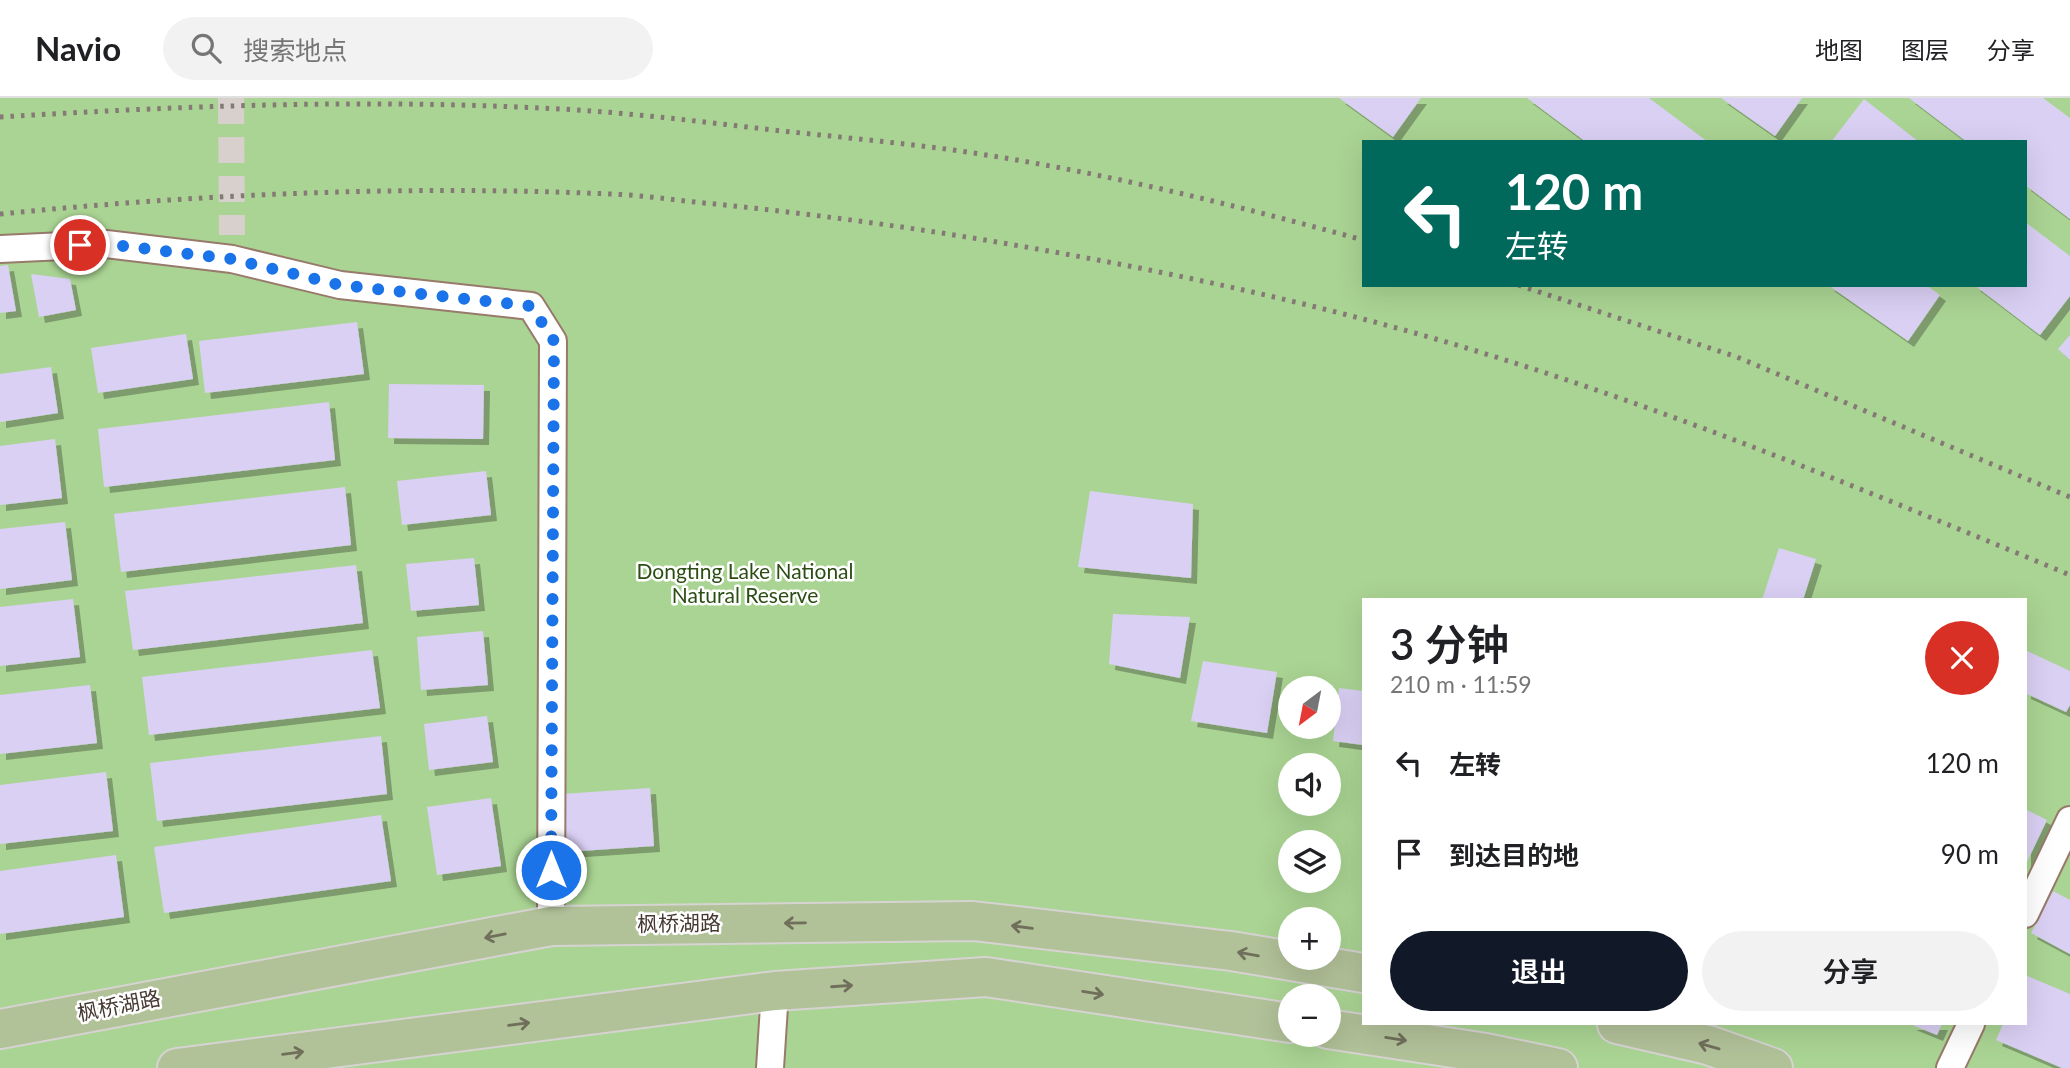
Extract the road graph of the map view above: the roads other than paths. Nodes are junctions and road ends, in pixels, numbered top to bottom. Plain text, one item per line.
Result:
1 (0, 249) edge
2 (2070, 820) edge
3 (2027, 910) edge
4 (551, 926) junction
5 (1362, 973) edge
6 (775, 990) junction
7 (1278, 1021) edge
8 (1621, 1025) edge
9 (1971, 1025) edge
10 (0, 1028) edge
11 (1341, 1031) edge
12 (177, 1068) edge
13 (770, 1068) edge
14 (1558, 1068) edge
15 (1773, 1068) edge
16 (1950, 1068) edge

1 - 4 street
2 - 3 street
5 -> 4 main road, 枫桥湖路
4 -> 10 main road, 枫桥湖路
6 -> 7 main road
12 -> 6 main road
6 - 13 street
15 -> 8 main road
9 - 16 street
11 -> 14 main road

